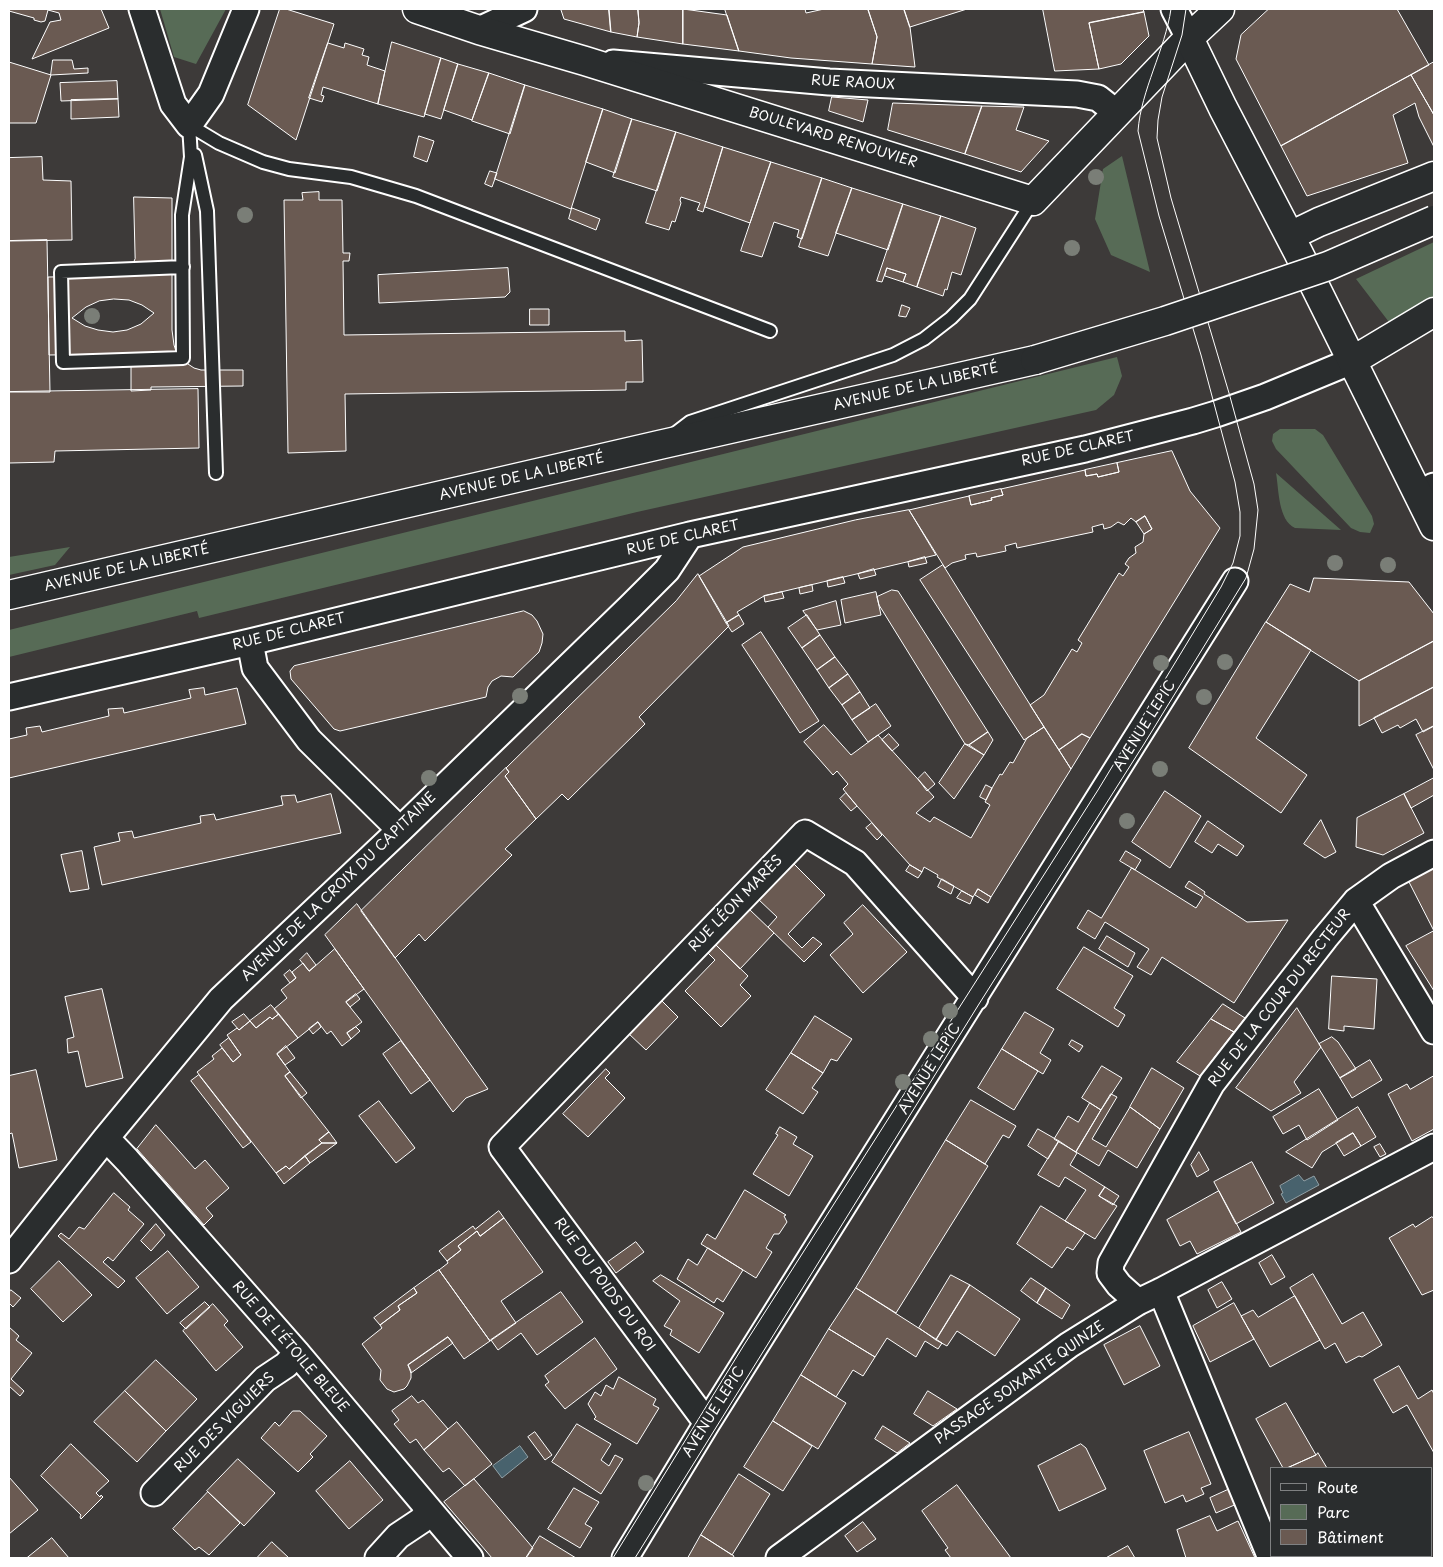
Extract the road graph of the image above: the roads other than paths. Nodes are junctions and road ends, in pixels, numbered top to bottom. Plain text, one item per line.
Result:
1 (142, 9) edge
2 (246, 9) edge
3 (417, 9) edge
4 (524, 9) edge
5 (1174, 9) edge
6 (1220, 9) edge
7 (479, 30) junction
8 (1189, 38) junction
9 (585, 60) junction
10 (1117, 113) junction
11 (189, 125) junction
12 (1434, 176) edge
13 (1033, 200) junction
14 (1434, 220) edge
15 (1290, 236) junction
16 (183, 268) junction
17 (1434, 312) edge
18 (770, 331) dead end
19 (1352, 361) junction
20 (659, 445) junction
21 (216, 473) dead end
22 (1426, 490) edge
23 (1434, 526) edge
24 (690, 535) junction
25 (1236, 581) dead end
26 (9, 595) edge
27 (250, 642) junction
28 (9, 697) edge
29 (400, 830) junction
30 (1434, 853) edge
31 (1356, 901) junction
32 (975, 998) junction
33 (1434, 1031) edge
34 (106, 1138) junction
35 (502, 1147) joint
36 (1434, 1147) edge
37 (9, 1260) edge
38 (1161, 1291) junction
39 (1138, 1302) junction
40 (297, 1353) junction
41 (707, 1423) junction
42 (154, 1494) dead end
43 (428, 1509) junction
44 (1270, 1556) edge
45 (378, 1558) edge
46 (470, 1558) edge
47 (625, 1558) edge
48 (779, 1558) edge

1 - 11 street
2 - 11 street
3 - 7 main road, BOULEVARD RENOUVIER
4 - 7 street
5 - 8 street
6 - 8 main road
7 - 9 main road, BOULEVARD RENOUVIER
8 - 10 main road
8 - 15 main road
9 - 10 street, RUE RAOUX
9 - 13 main road, BOULEVARD RENOUVIER
10 - 13 main road
11 - 16 lane
11 - 18 lane
11 - 21 lane
12 - 15 main road
13 - 20 lane
14 - 20 main road, AVENUE DE LA LIBERTÉ, bridge
15 - 19 main road
16 - 16 lane
17 - 19 main road
19 - 22 main road
19 - 24 street, RUE DE CLARET
20 - 26 main road, AVENUE DE LA LIBERTÉ
22 - 23 main road
24 - 27 street, RUE DE CLARET
24 - 29 street, AVENUE DE LA CROIX DU CAPITAINE
25 - 32 street, AVENUE LEPIC
27 - 28 street, RUE DE CLARET
27 - 29 street
29 - 34 street, AVENUE DE LA CROIX DU CAPITAINE
30 - 31 street, RUE DE LA COUR DU RECTEUR
31 - 33 street
31 - 39 street, RUE DE LA COUR DU RECTEUR
32 - 35 street, RUE LÉON MARÈS
32 - 41 street, AVENUE LEPIC
34 - 37 street, AVENUE DE LA CROIX DU CAPITAINE
34 - 40 street, RUE DE L'ÉTOILE BLEUE
35 - 41 street, RUE DU POIDS DU ROI
36 - 38 street, PASSAGE SOIXANTE QUINZE
38 - 39 street, PASSAGE SOIXANTE QUINZE
38 - 44 street
39 - 48 street, PASSAGE SOIXANTE QUINZE
40 - 42 street, RUE DES VIGUIERS
40 - 43 street, RUE DE L'ÉTOILE BLEUE
41 - 47 street, AVENUE LEPIC
43 - 45 street
43 - 46 street, RUE DE L'ÉTOILE BLEUE

